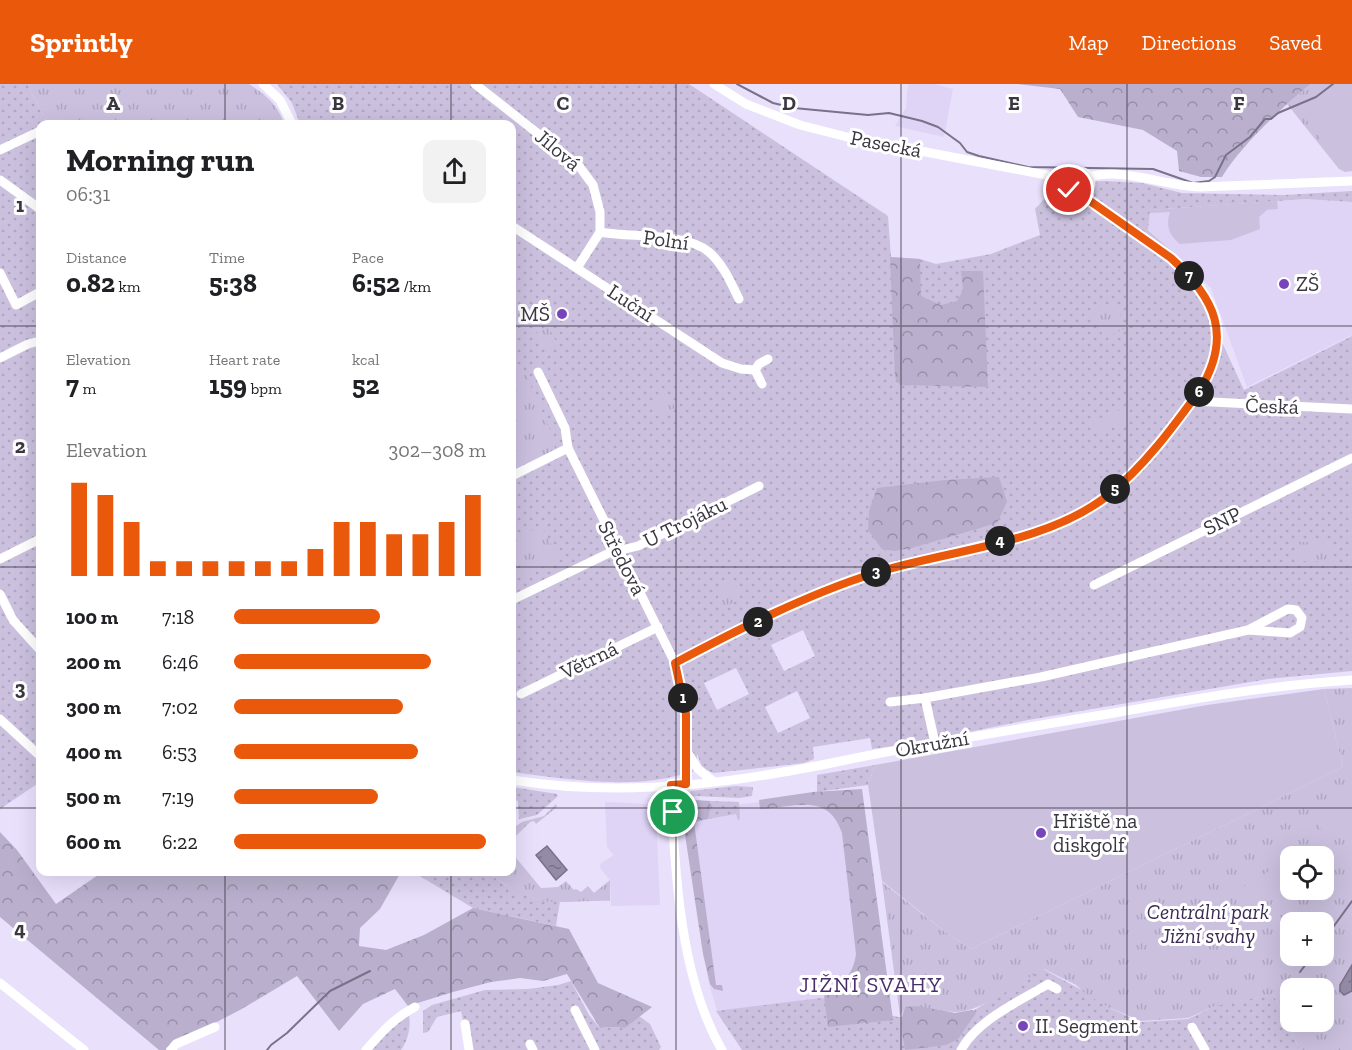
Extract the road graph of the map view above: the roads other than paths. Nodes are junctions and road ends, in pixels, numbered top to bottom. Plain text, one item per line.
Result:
1 (263, 84) edge
2 (475, 84) edge
3 (714, 84) edge
4 (290, 120) edge
5 (36, 133) edge
6 (0, 150) edge
7 (1089, 177) junction
8 (1067, 179) junction
9 (0, 180) edge
10 (1352, 181) edge
11 (1084, 194) junction
12 (36, 205) edge
13 (516, 229) edge
14 (600, 232) junction
15 (577, 268) junction
16 (0, 273) edge
17 (36, 294) edge
18 (739, 299) dead end
19 (36, 342) edge
20 (0, 358) edge
21 (768, 359) dead end
22 (755, 370) junction
23 (538, 372) dead end
24 (762, 384) dead end
25 (1192, 401) junction
26 (1352, 409) edge
27 (568, 448) junction
28 (1352, 458) edge
29 (516, 474) edge
30 (759, 486) dead end
31 (36, 541) edge
32 (618, 550) junction
33 (0, 559) edge
34 (1094, 585) dead end
35 (0, 594) edge
36 (516, 598) edge
37 (657, 627) junction
38 (1248, 630) junction
39 (36, 646) edge
40 (675, 663) junction
41 (1352, 680) edge
42 (521, 694) dead end
43 (925, 698) junction
44 (890, 702) dead end
45 (0, 719) edge
46 (935, 743) junction
47 (687, 750) junction
48 (36, 752) edge
49 (516, 781) edge
50 (714, 782) junction
51 (686, 784) junction
52 (671, 785) junction
53 (0, 983) edge
54 (1057, 989) dead end
55 (415, 1007) dead end
56 (575, 1010) dead end
57 (465, 1024) dead end
58 (214, 1027) dead end
59 (1192, 1027) dead end
60 (84, 1050) edge
61 (171, 1050) edge
62 (366, 1050) edge
63 (469, 1050) edge
64 (595, 1050) edge
65 (722, 1050) edge
66 (961, 1050) edge
67 (1205, 1050) edge

1 - 4 street
2 - 14 street, Jílová
3 - 8 street, Pasecká
5 - 6 street
7 - 8 street, Pasecká
7 - 10 street, Pasecká
7 - 11 street
8 - 11 street
9 - 12 street
11 - 25 street
13 - 15 street, Luční
14 - 15 street
14 - 18 street, Polní
15 - 22 street, Luční
16 - 17 street
19 - 20 street
21 - 22 street
22 - 24 street
23 - 27 street, Středová
25 - 26 street, Česká
25 - 40 street
27 - 29 street
27 - 32 street, Středová
28 - 34 street, SNP
30 - 32 street, U Trojáku
31 - 33 street
32 - 36 street, U Trojáku
32 - 37 street, Středová
35 - 39 street
37 - 40 street, Středová
37 - 42 street, Větrná
38 - 38 street
38 - 43 street
40 - 47 street, Středová
41 - 46 street, Okružní
43 - 44 street
43 - 46 street
45 - 48 street
46 - 50 street, Okružní
47 - 50 street
47 - 51 street, Středová
49 - 52 street, Okružní
50 - 51 street, Okružní
51 - 52 street, Okružní
52 - 65 street
53 - 60 street
54 - 66 street
55 - 62 street
56 - 64 street
57 - 63 street
58 - 61 street
59 - 67 street

